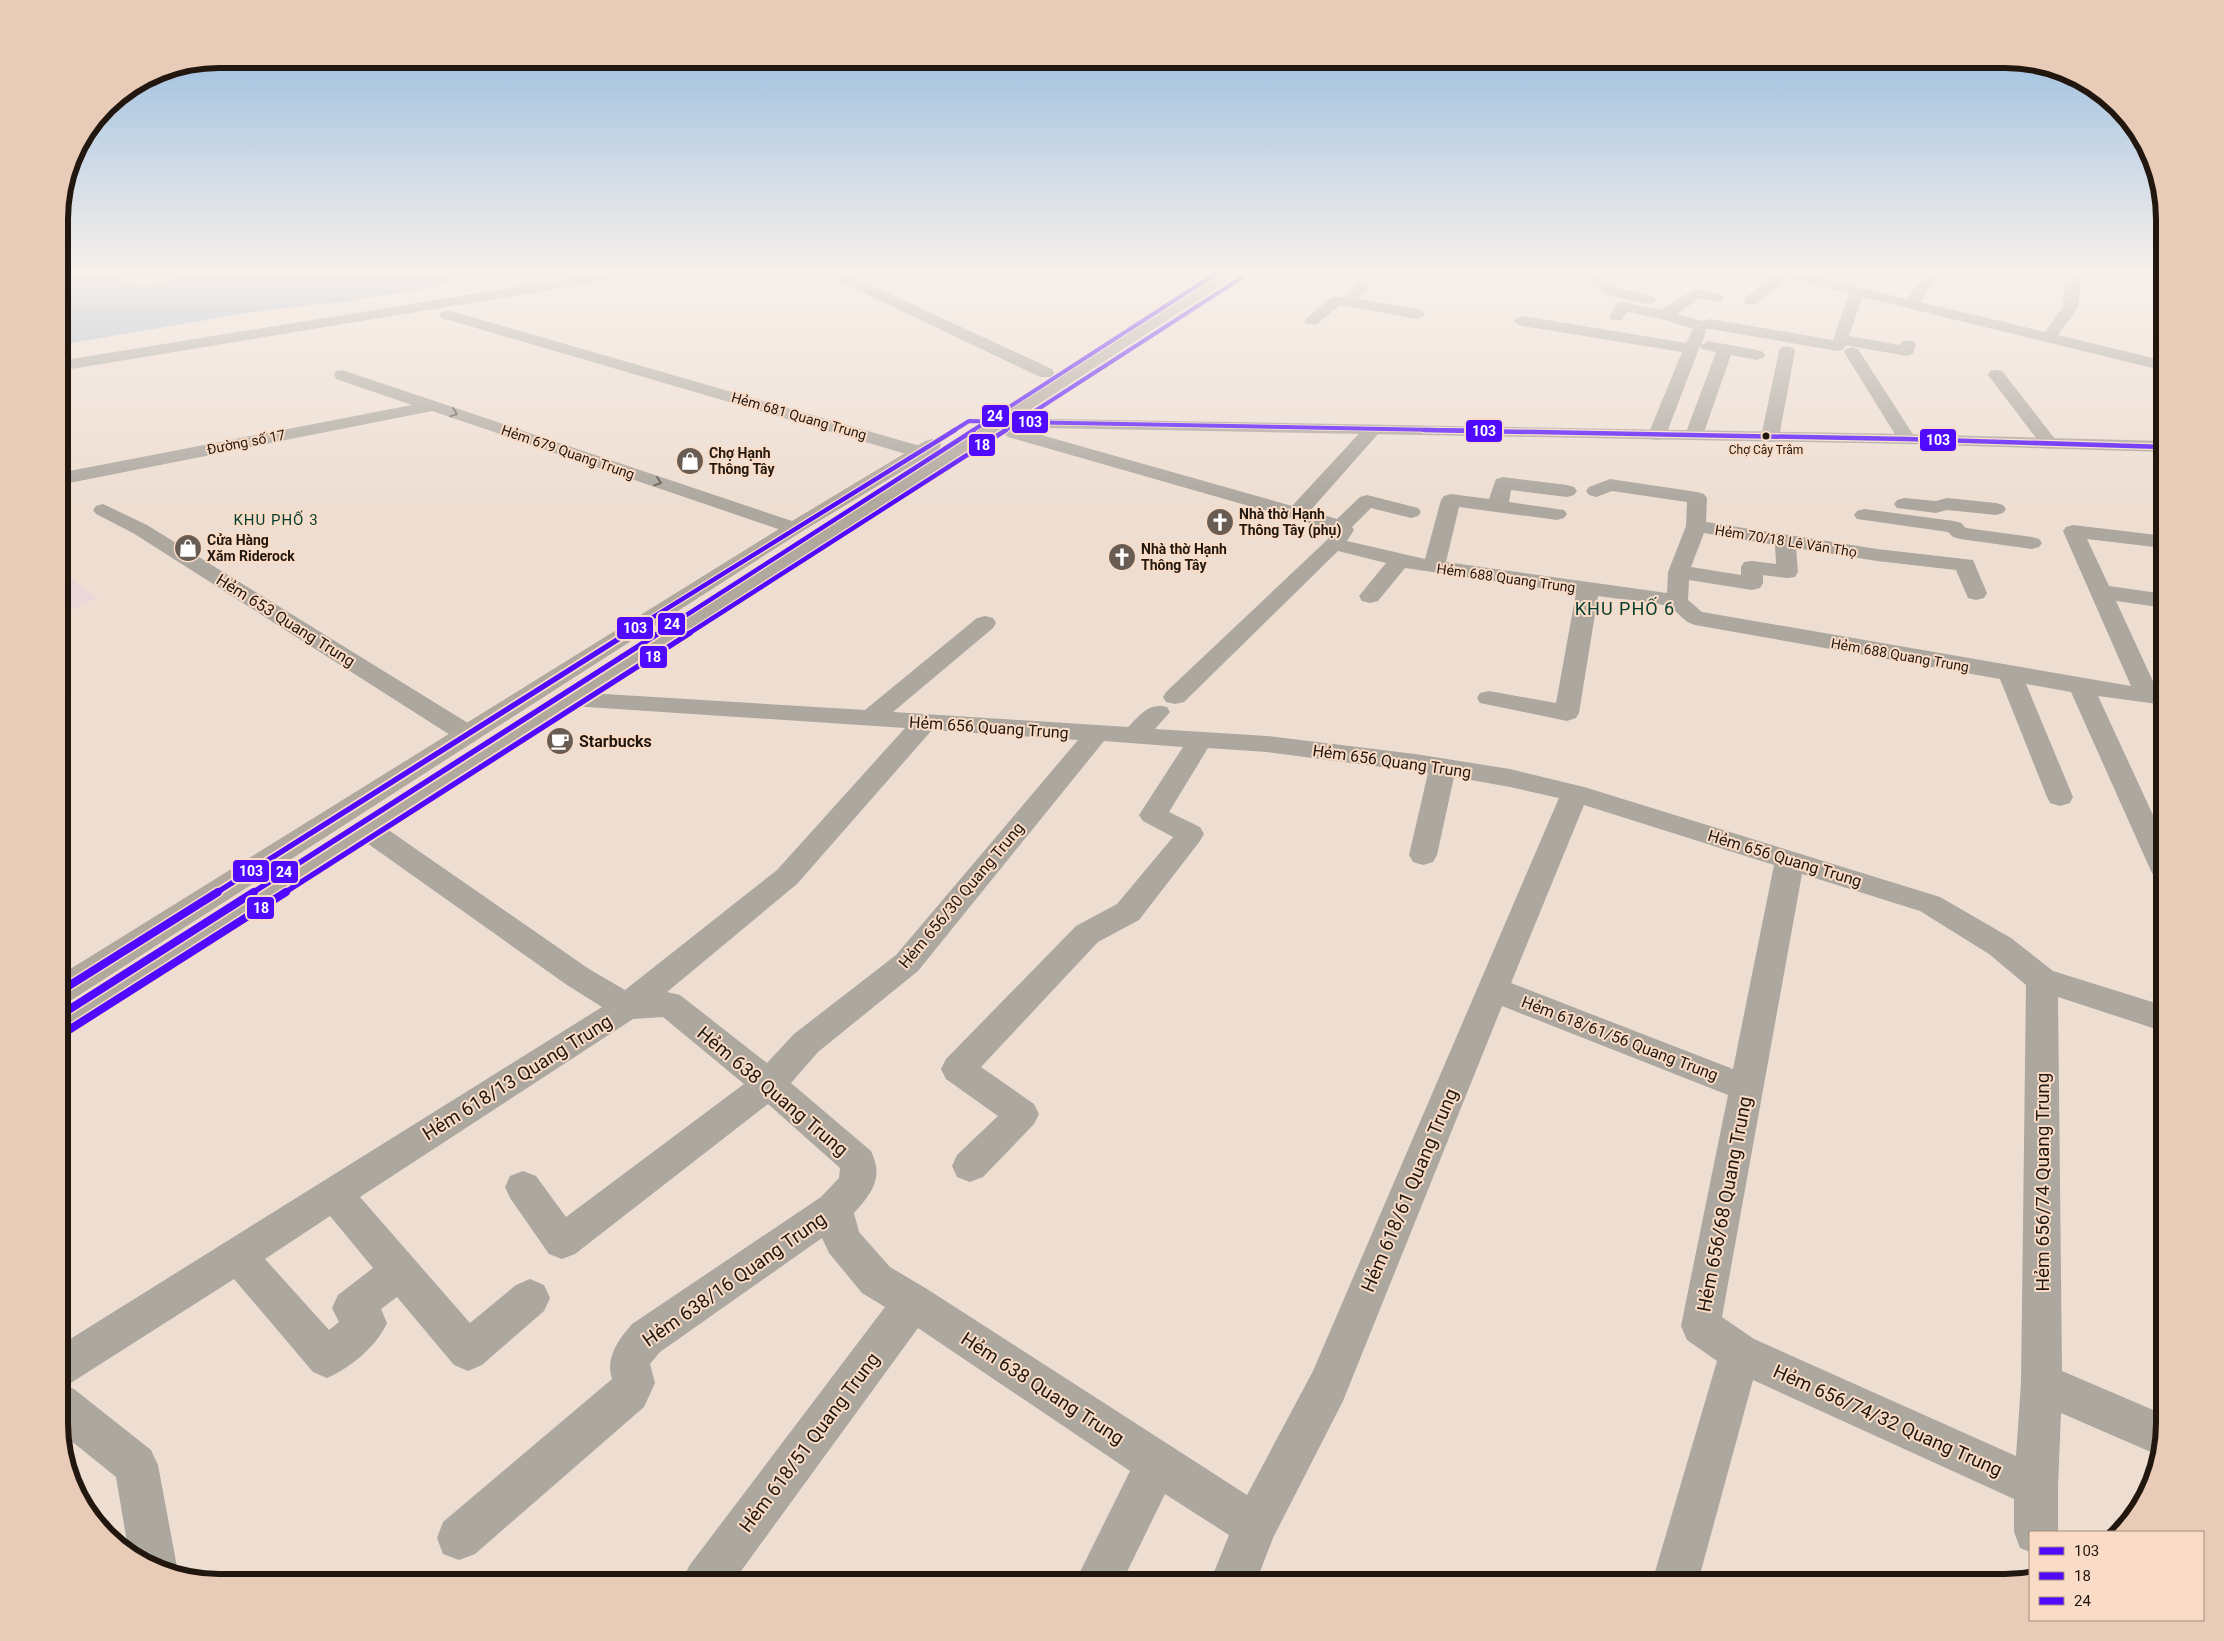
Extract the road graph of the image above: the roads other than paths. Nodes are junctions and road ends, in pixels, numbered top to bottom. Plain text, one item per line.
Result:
1 (172, 348) edge
2 (563, 348) edge
3 (992, 348) edge
4 (1087, 348) edge
5 (1113, 348) edge
6 (1690, 348) edge
7 (1709, 348) edge
8 (1844, 348) edge
9 (1863, 348) edge
10 (1907, 348) edge
11 (2089, 348) edge
12 (1725, 349) junction
13 (1787, 351) dead end
14 (1757, 354) dead end
15 (2156, 364) edge
16 (68, 365) edge
17 (1046, 373) junction
18 (342, 375) dead end
19 (1996, 375) dead end
20 (433, 406) junction
21 (970, 421) junction
22 (1000, 423) junction
23 (1372, 430) junction
24 (1657, 435) junction
25 (1694, 435) junction
26 (1770, 437) junction
27 (1907, 439) junction
28 (2049, 443) junction
29 (2156, 447) edge
30 (920, 452) junction
31 (68, 478) edge
32 (1567, 491) dead end
33 (1596, 491) dead end
34 (1498, 505) junction
35 (1996, 509) dead end
36 (103, 510) dead end
37 (1411, 512) dead end
38 (1297, 513) junction
39 (1557, 514) dead end
40 (1696, 526) junction
41 (794, 528) junction
42 (1338, 535) junction
43 (1785, 540) junction
44 (2156, 541) edge
45 (2032, 543) dead end
46 (1400, 560) junction
47 (1434, 567) junction
48 (1679, 572) junction
49 (1588, 589) junction
50 (2102, 592) junction
51 (1976, 593) dead end
52 (1370, 596) dead end
53 (2156, 600) edge
54 (1677, 602) junction
55 (985, 623) dead end
56 (2010, 674) junction
57 (2081, 686) junction
58 (2156, 695) edge
59 (2156, 697) edge
60 (1489, 698) dead end
61 (572, 699) junction
62 (870, 719) junction
63 (925, 722) junction
64 (467, 734) junction
65 (1096, 734) junction
66 (1133, 736) junction
67 (1201, 740) junction
68 (1443, 766) junction
69 (1575, 793) junction
70 (2060, 797) dead end
71 (367, 829) junction
72 (2156, 851) edge
73 (1423, 855) dead end
74 (1790, 859) junction
75 (238, 881) junction
76 (264, 896) junction
77 (2042, 980) junction
78 (68, 986) edge
79 (1493, 988) junction
80 (627, 1008) junction
81 (2156, 1016) edge
82 (68, 1020) edge
83 (770, 1084) junction
84 (1746, 1088) junction
85 (970, 1166) dead end
86 (523, 1187) dead end
87 (334, 1194) junction
88 (834, 1209) junction
89 (238, 1256) junction
90 (400, 1271) junction
91 (530, 1298) dead end
92 (913, 1302) junction
93 (1740, 1353) junction
94 (68, 1364) edge
95 (2042, 1383) junction
96 (68, 1411) edge
97 (2156, 1433) edge
98 (1157, 1464) junction
99 (2036, 1487) junction
100 (1255, 1526) junction
101 (2036, 1531) edge
102 (459, 1538) dead end
103 (152, 1558) edge
104 (712, 1574) edge
105 (1102, 1574) edge
106 (1236, 1574) edge
107 (1677, 1574) edge

1 - 16 street
2 - 30 street, Hẻm 681 Quang Trung
3 - 17 street
4 - 17 main road
5 - 22 main road
6 - 24 street
7 - 12 street
8 - 27 street
9 - 10 street
11 - 15 street
12 - 14 street
12 - 25 street
13 - 26 street
17 - 21 main road
18 - 20 street, Hẻm 679 Quang Trung
19 - 28 street
20 - 31 street, Đường số 17
20 -> 41 street, Hẻm 679 Quang Trung
21 - 22 main road
21 - 30 main road
22 - 23 main road
22 - 38 street, Hẻm 688 Quang Trung
22 - 61 main road
23 - 24 main road
23 - 38 street
24 - 25 main road
25 - 26 main road
26 - 27 main road
27 - 28 main road
28 - 29 main road
30 - 41 main road
32 - 34 street
33 - 40 street
34 - 39 street
34 - 47 street
35 - 45 street
36 - 64 street, Hẻm 653 Quang Trung
37 - 42 street
38 - 42 street, Hẻm 688 Quang Trung
40 - 43 street, Hẻm 70/18 Lê Văn Thọ
40 - 48 street
41 - 64 main road
42 - 46 street, Hẻm 688 Quang Trung
42 - 66 street
43 - 48 street
43 - 51 street, Hẻm 70/18 Lê Văn Thọ
44 - 50 street
46 - 47 street, Hẻm 688 Quang Trung
46 - 52 street
47 - 49 street, Hẻm 688 Quang Trung
48 - 54 street
49 - 54 street, Hẻm 688 Quang Trung
49 - 60 street
50 - 53 street
50 - 58 street
54 - 56 street, Hẻm 688 Quang Trung
55 - 62 street
56 - 57 street, Hẻm 688 Quang Trung
56 - 70 street
57 - 59 street, Hẻm 688 Quang Trung
57 - 72 street
61 - 62 street, Hẻm 656 Quang Trung
61 - 71 main road
62 - 63 street, Hẻm 656 Quang Trung
63 - 65 street, Hẻm 656 Quang Trung
63 - 80 street, Hẻm 618/13 Quang Trung
64 - 75 main road
65 - 66 street, Hẻm 656 Quang Trung
65 - 83 street, Hẻm 656/30 Quang Trung
66 - 67 street, Hẻm 656 Quang Trung
67 - 68 street, Hẻm 656 Quang Trung
67 - 85 street
68 - 69 street, Hẻm 656 Quang Trung
68 - 73 street
69 - 74 street, Hẻm 656 Quang Trung
69 - 79 street, Hẻm 618/61 Quang Trung
71 - 76 main road
71 - 80 street
74 - 77 street, Hẻm 656 Quang Trung
74 - 84 street, Hẻm 656/68 Quang Trung
75 - 76 main road
75 - 78 main road
76 - 82 main road
77 - 81 street, Hẻm 656 Quang Trung
77 - 95 street, Hẻm 656/74 Quang Trung
79 - 84 street, Hẻm 618/61/56 Quang Trung
79 - 100 street, Hẻm 618/61 Quang Trung
80 - 83 street, Hẻm 638 Quang Trung
80 - 87 street, Hẻm 618/13 Quang Trung
83 - 86 street, Hẻm 656/30 Quang Trung
83 - 88 street, Hẻm 638 Quang Trung
84 - 93 street, Hẻm 656/68 Quang Trung
87 - 89 street, Hẻm 618/13 Quang Trung
87 - 90 street
88 - 92 street, Hẻm 638 Quang Trung
88 - 102 street, Hẻm 638/16 Quang Trung
89 - 90 street
89 - 94 street, Hẻm 618/13 Quang Trung
90 - 91 street
92 - 98 street, Hẻm 638 Quang Trung
92 - 104 street, Hẻm 618/51 Quang Trung
93 - 99 street, Hẻm 656/74/32 Quang Trung
93 - 107 street
95 - 97 street
95 - 99 street, Hẻm 656/74 Quang Trung
96 - 103 street
98 - 100 street, Hẻm 638 Quang Trung
98 - 105 street
99 - 101 street, Hẻm 656/74 Quang Trung
100 - 106 street, Hẻm 618/61 Quang Trung

